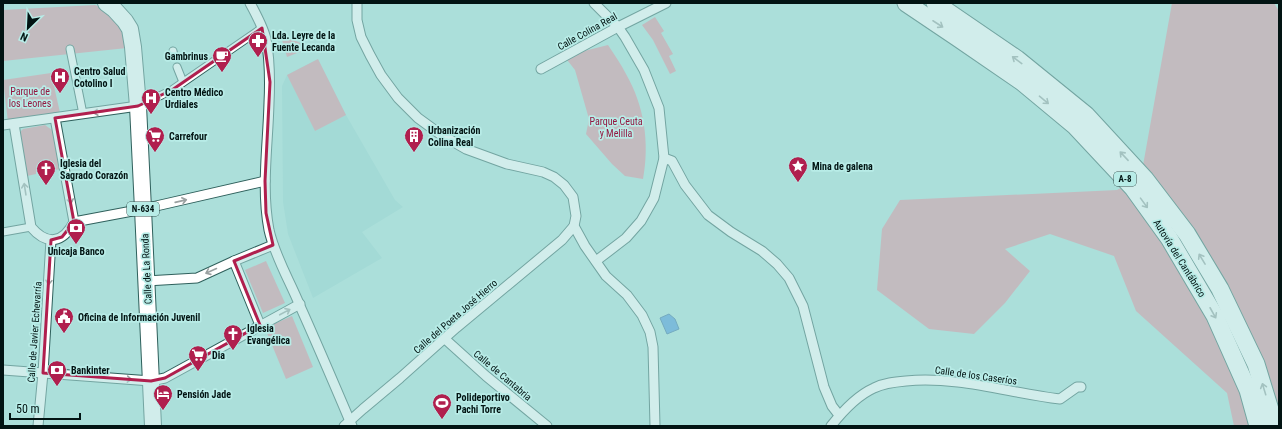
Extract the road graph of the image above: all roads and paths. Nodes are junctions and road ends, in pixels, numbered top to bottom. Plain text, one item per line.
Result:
1 (106, 3) edge
2 (250, 3) edge
3 (357, 3) edge
4 (594, 3) edge
5 (666, 3) edge
6 (906, 3) edge
7 (935, 3) edge
8 (618, 27) junction
9 (262, 28) junction
10 (70, 49) dead end
11 (177, 67) dead end
12 (541, 69) dead end
13 (183, 82) junction
14 (138, 106) junction
15 (83, 114) junction
16 (55, 118) junction
17 (14, 124) junction
18 (3, 125) edge
19 (664, 158) junction
20 (265, 181) junction
21 (143, 210) junction
22 (74, 222) junction
23 (574, 226) junction
24 (31, 228) junction
25 (3, 232) edge
26 (51, 240) junction
27 (273, 245) junction
28 (234, 261) junction
29 (596, 261) junction
30 (146, 281) junction
31 (300, 304) junction
32 (260, 325) junction
33 (444, 339) junction
34 (3, 370) edge
35 (43, 373) junction
36 (151, 381) junction
37 (1081, 387) dead end
38 (839, 415) junction
39 (349, 424) edge
40 (38, 426) edge
41 (153, 426) edge
42 (547, 426) edge
43 (655, 426) edge
44 (831, 426) edge
45 (1258, 426) edge
46 (1275, 426) edge

1 - 14 highway, Calle de La Ronda / N-634
2 - 9 street
3 - 23 street
4 - 8 street
5 - 8 street, Calle Colina Real
6 -> 45 highway, Autovía del Cantábrico / A-8
46 -> 7 highway, Autovía del Cantábrico / A-8
8 - 12 street, Calle Colina Real
8 - 19 street
9 - 13 street
9 - 20 street
10 - 15 street
11 - 13 street
13 - 14 street
14 -> 15 street
14 - 21 highway, Calle de La Ronda / N-634
15 - 16 street
16 - 17 street
16 -> 22 street
17 - 18 street
24 -> 17 street
19 - 29 street
19 - 38 street
21 -> 20 street
20 - 27 street
21 - 22 street
21 - 30 highway, Calle de La Ronda / N-634
22 - 26 street
23 - 29 street
23 - 33 street, Calle del Poeta José Hierro
24 - 25 street
24 - 26 street
26 -> 35 street, Calle de Javier Echevarría
27 - 28 street
27 - 31 street
28 -> 30 street
28 - 32 street
29 - 43 street
30 - 36 highway, Calle de La Ronda / N-634
32 -> 31 street
31 - 39 street
32 - 36 street
33 - 39 street, Calle del Poeta José Hierro
33 - 42 street, Calle de Cantabria
34 - 35 street
35 -> 36 street
35 - 40 street, Calle de Javier Echevarría
36 - 41 highway, Calle de La Ronda / N-634
37 - 38 street, Calle de los Caseríos
38 - 44 street, Calle de los Caseríos

